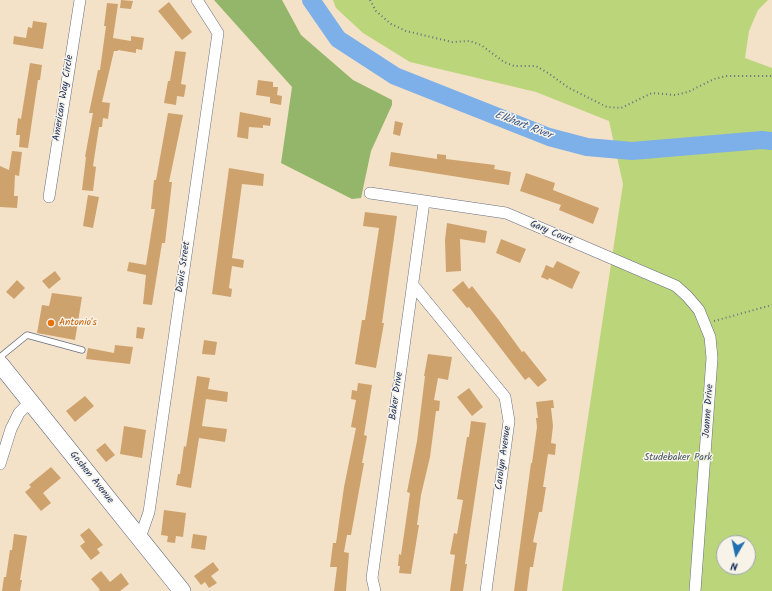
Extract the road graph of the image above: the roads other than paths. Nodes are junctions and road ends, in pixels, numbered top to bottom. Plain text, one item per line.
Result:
1 (80, 0) edge
2 (197, 0) edge
3 (370, 193) dead end
4 (49, 196) dead end
5 (424, 202) junction
6 (413, 285) junction
7 (706, 326) joint
8 (82, 350) dead end
9 (0, 357) edge
10 (0, 364) edge
11 (30, 402) junction
12 (0, 464) edge
13 (140, 538) junction
14 (182, 591) edge
15 (375, 591) edge
16 (486, 591) edge
17 (695, 591) edge

1 - 4 street, American Way Circle
2 - 13 street, Davis Street
3 - 5 street, Gary Court
5 - 6 street, Baker Drive
5 - 7 street, Gary Court
6 - 15 street, Baker Drive
6 - 16 street, Carolyn Avenue
7 - 17 street, Joanne Drive
8 - 9 lane
10 - 11 main road, Goshen Avenue
11 - 12 street
11 - 13 main road, Goshen Avenue
13 - 14 main road, Goshen Avenue

